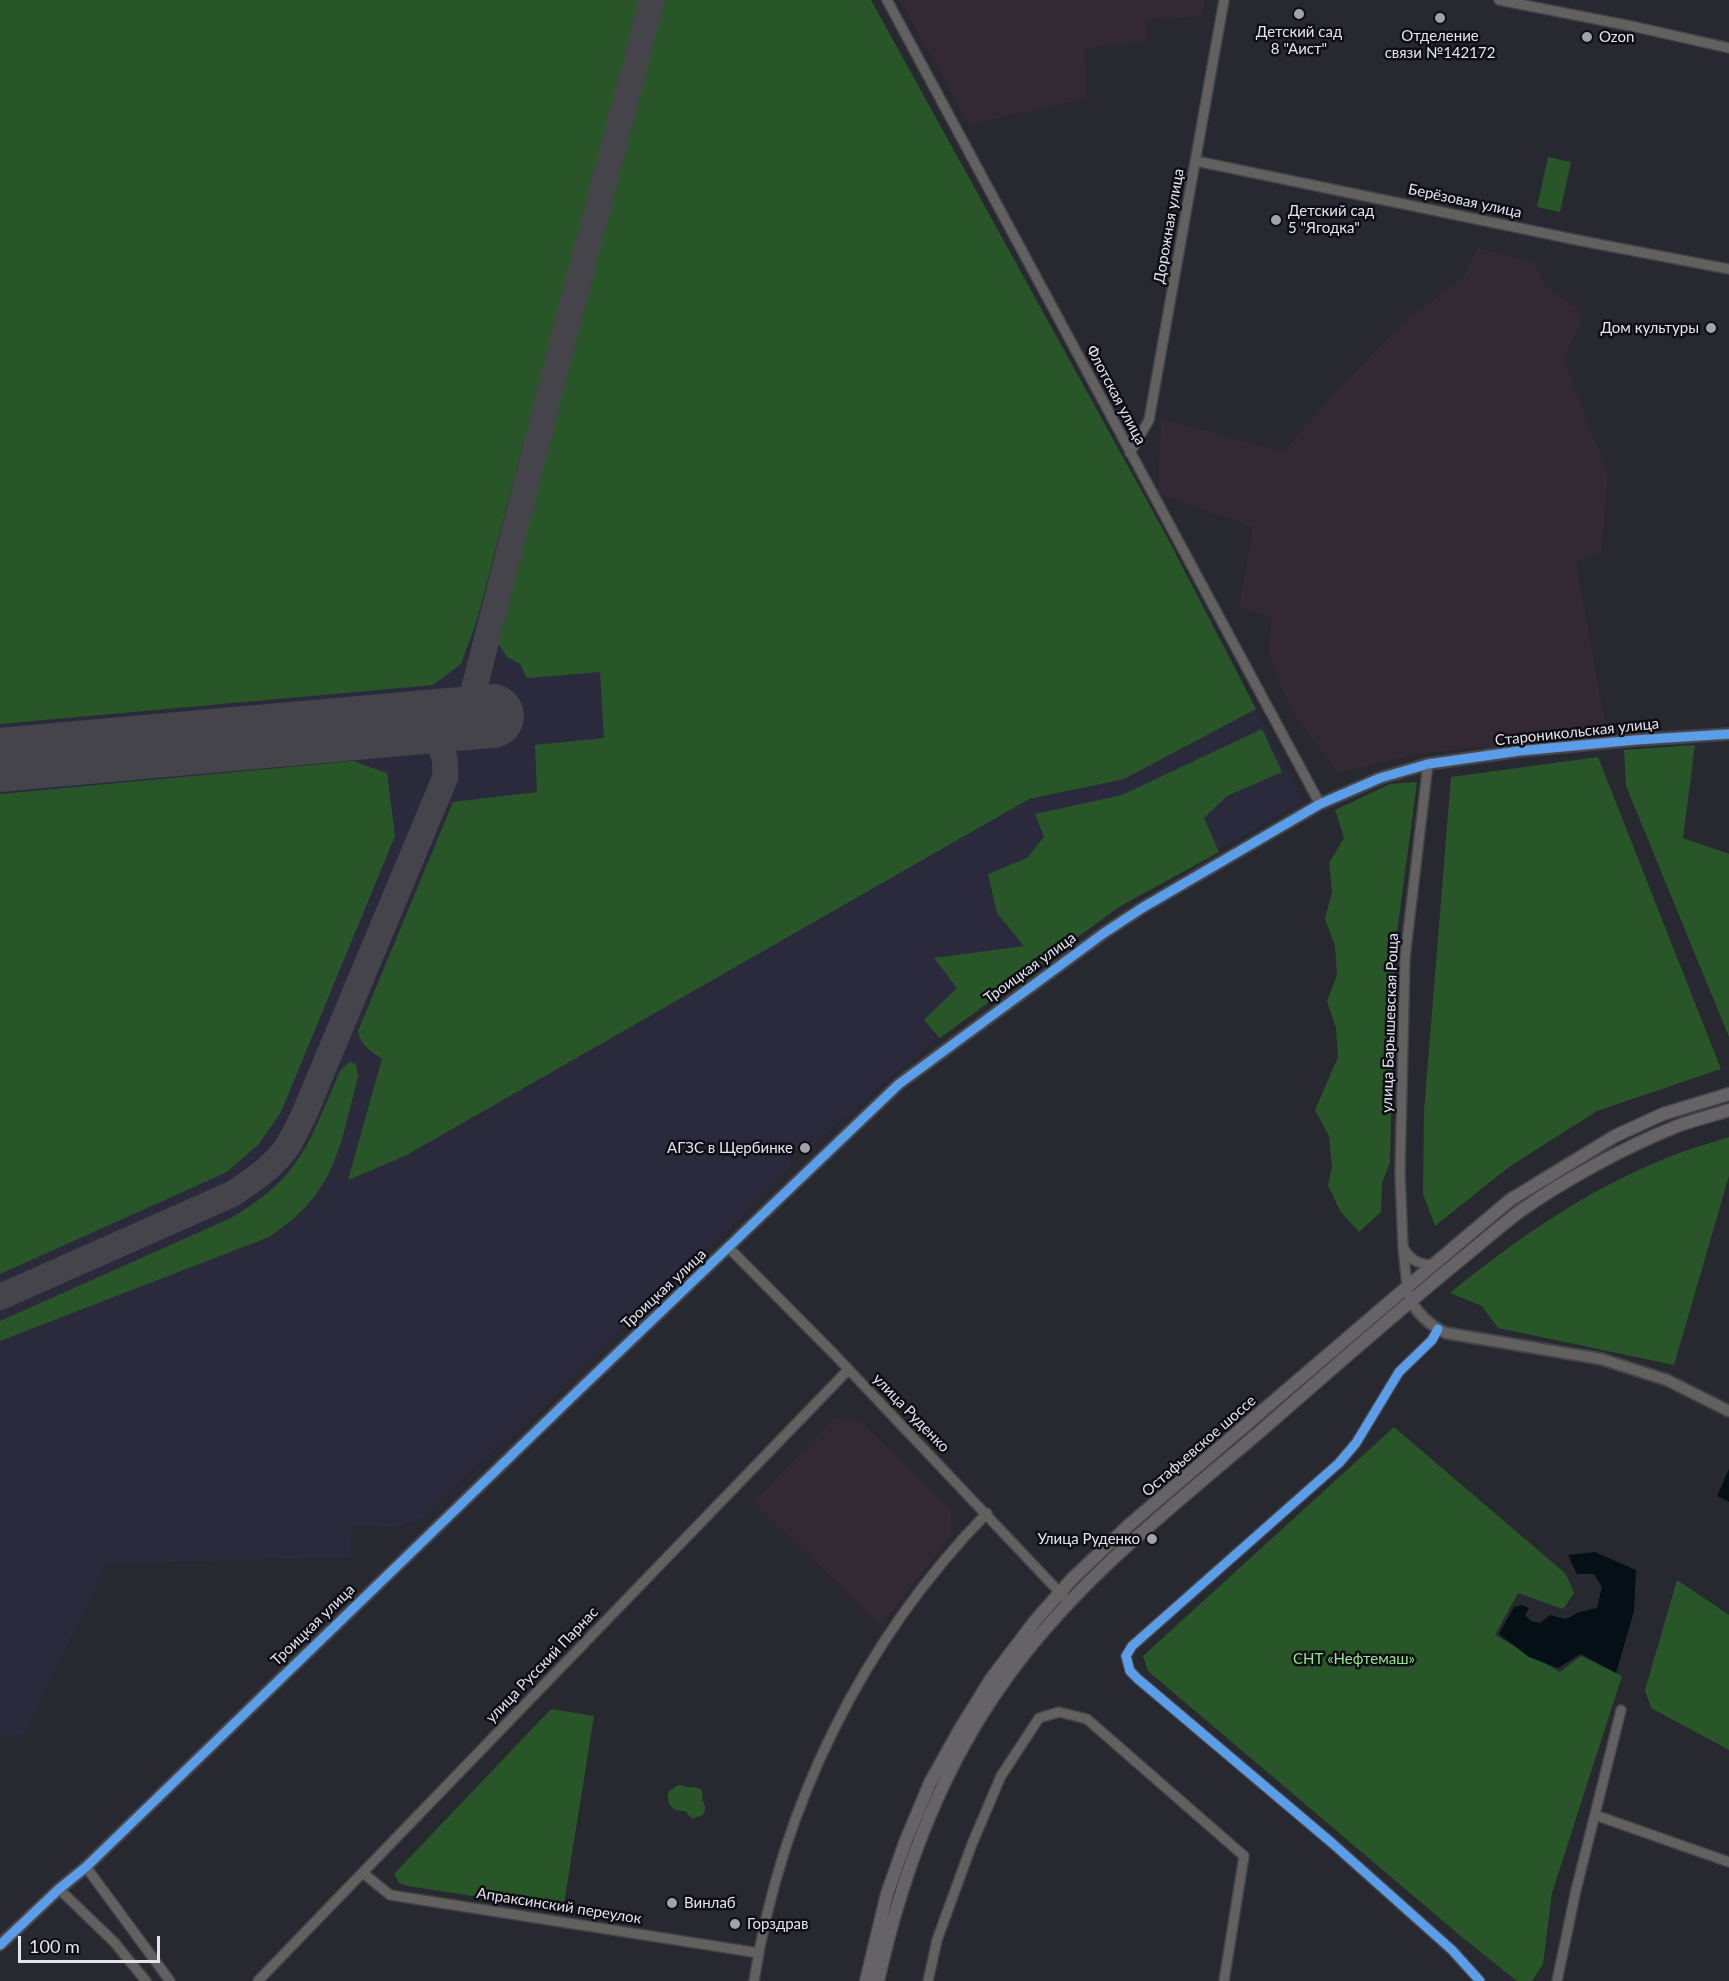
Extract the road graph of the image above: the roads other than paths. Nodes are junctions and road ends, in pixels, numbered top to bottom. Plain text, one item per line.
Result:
1 (887, 0) edge
2 (1224, 0) edge
3 (1499, 0) edge
4 (1729, 48) edge
5 (1196, 161) junction
6 (1729, 269) edge
7 (1130, 453) junction
8 (1729, 734) edge
9 (1428, 764) junction
10 (1320, 804) junction
11 (1729, 1094) edge
12 (1729, 1110) edge
13 (1403, 1247) junction
14 (729, 1248) junction
15 (1433, 1265) junction
16 (1407, 1287) junction
17 (1411, 1301) junction
18 (1438, 1329) junction
19 (848, 1370) junction
20 (1729, 1411) edge
21 (987, 1513) junction
22 (1064, 1597) junction
23 (1622, 1710) dead end
24 (1595, 1815) junction
25 (1729, 1862) edge
26 (86, 1867) junction
27 (363, 1873) junction
28 (58, 1889) junction
29 (0, 1945) edge
30 (759, 1953) junction
31 (146, 1981) edge
32 (170, 1981) edge
33 (258, 1981) edge
34 (754, 1981) edge
35 (866, 1981) edge
36 (878, 1981) edge
37 (928, 1981) edge
38 (1224, 1981) edge
39 (1480, 1981) edge
40 (1557, 1981) edge

1 - 7 street, Флотская улица
2 - 5 street, Дорожная улица
3 - 4 street
5 - 6 street, Берёзовая улица
5 - 7 street, Дорожная улица
7 - 10 street, Флотская улица
8 - 9 street, Староникольская улица
9 - 10 street, Троицкая улица
9 - 13 street, улица Барышевская Роща
10 - 14 street, Троицкая улица
11 - 15 main road, Остафьевское шоссе
12 - 17 main road, Остафьевское шоссе
13 - 15 street
13 - 16 street, улица Барышевская Роща
14 - 19 street, улица Руденко
14 - 26 street, Троицкая улица
15 - 16 main road, Остафьевское шоссе
16 - 17 street, улица Барышевская Роща
16 - 22 main road, Остафьевское шоссе
17 - 18 street, улица Барышевская Роща
17 - 22 main road, Остафьевское шоссе
18 - 20 street, улица Барышевская Роща
18 - 39 street
19 - 21 street, улица Руденко
19 - 27 street, улица Русский Парнас
21 - 22 street, улица Руденко
21 - 30 street
22 - 35 main road, Остафьевское шоссе
22 - 36 main road, Остафьевское шоссе
23 - 24 street
24 - 25 street
24 - 40 street
26 - 28 street, Троицкая улица
26 - 32 street
27 - 30 street, Апраксинский переулок
27 - 33 street, улица Русский Парнас
28 - 29 street, Троицкая улица
28 - 31 street
30 - 34 street
37 - 38 street

